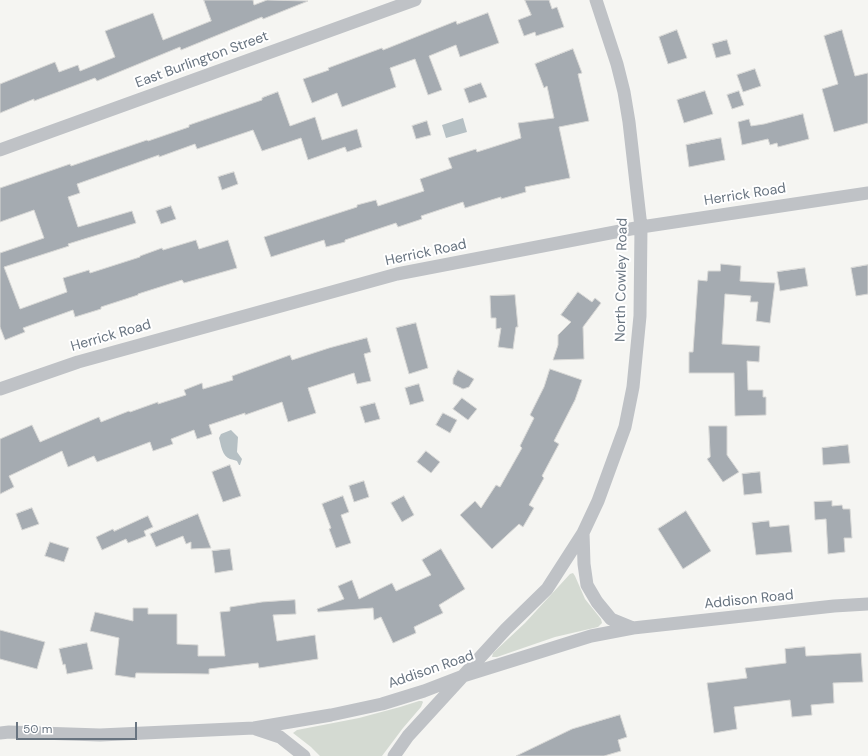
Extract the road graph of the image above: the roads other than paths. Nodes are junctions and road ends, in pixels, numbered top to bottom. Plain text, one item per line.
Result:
1 (415, 0) edge
2 (596, 0) edge
3 (0, 150) edge
4 (868, 193) edge
5 (641, 227) junction
6 (0, 389) edge
7 (583, 533) junction
8 (868, 604) edge
9 (633, 628) junction
10 (463, 676) junction
11 (254, 728) junction
12 (3, 731) edge
13 (304, 756) edge
14 (394, 756) edge

1 - 3 street, East Burlington Street
2 - 5 street, North Cowley Road
4 - 5 street, Herrick Road
5 - 6 street, Herrick Road
5 - 7 street, North Cowley Road
7 - 9 street, North Cowley Road
7 - 10 street, North Cowley Road
8 - 9 street, Addison Road
9 - 10 street, Addison Road
10 - 11 street, Addison Road
10 - 14 street, North Cowley Road
11 - 12 street, Addison Road
11 - 13 street

